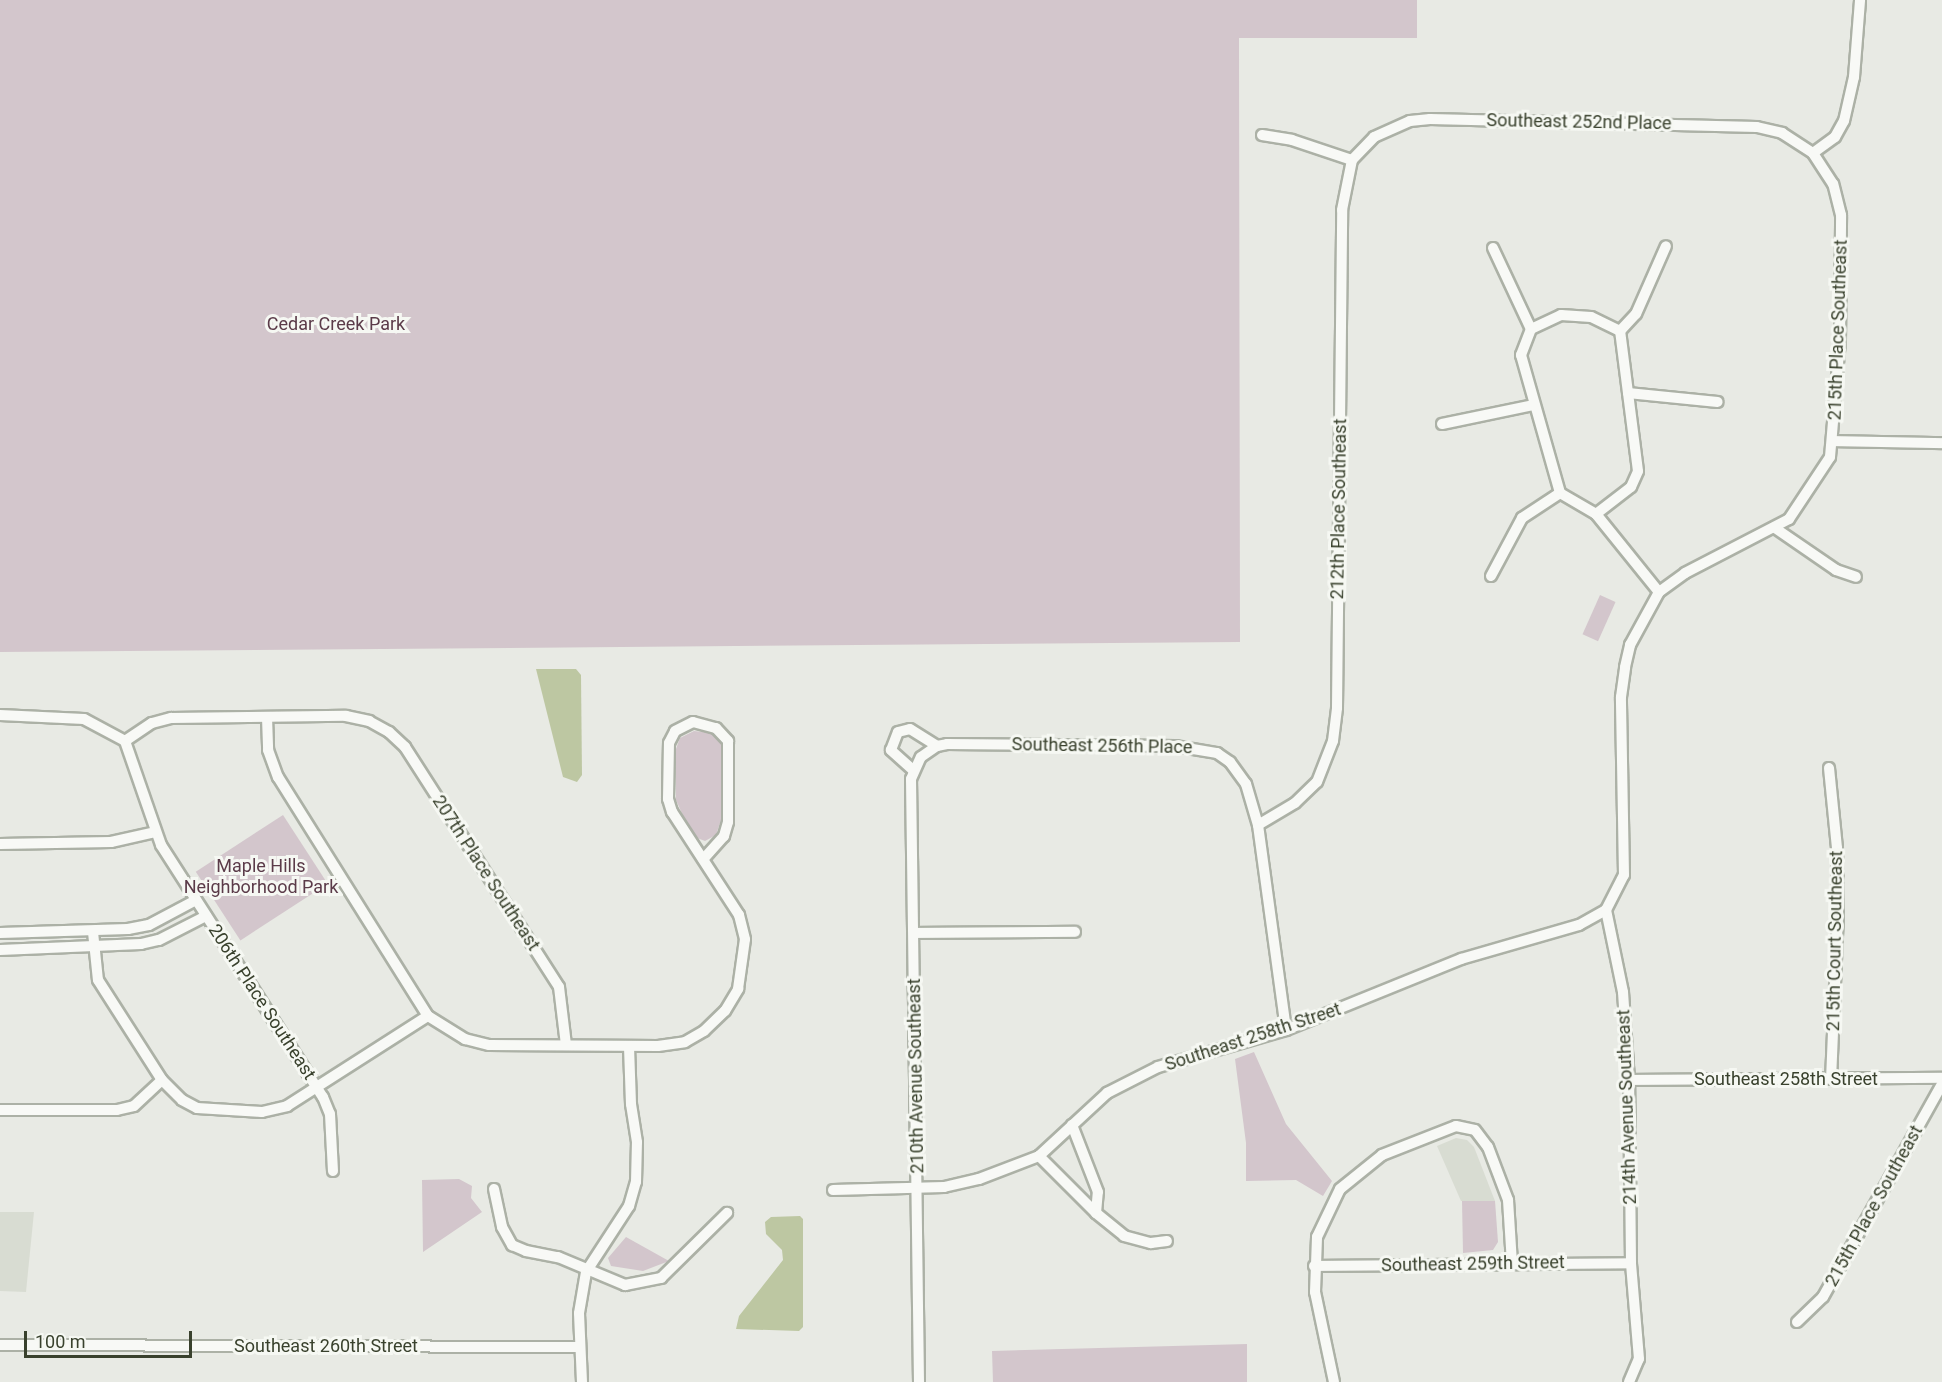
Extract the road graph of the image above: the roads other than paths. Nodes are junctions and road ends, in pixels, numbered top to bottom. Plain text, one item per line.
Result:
1 (1860, 0) edge
2 (1262, 135) dead end
3 (1813, 153) junction
4 (1352, 160) junction
5 (1666, 246) dead end
6 (1493, 248) dead end
7 (1531, 329) junction
8 (1620, 331) junction
9 (1628, 393) junction
10 (1718, 402) dead end
11 (1534, 405) junction
12 (1442, 424) dead end
13 (1834, 441) junction
14 (1942, 443) edge
15 (1560, 493) junction
16 (1596, 514) junction
17 (1775, 528) junction
18 (1491, 576) dead end
19 (1856, 577) dead end
20 (1659, 592) junction
21 (0, 715) edge
22 (267, 717) junction
23 (125, 741) junction
24 (937, 746) junction
25 (1829, 768) dead end
26 (913, 770) junction
27 (1258, 825) junction
28 (155, 832) junction
29 (0, 844) edge
30 (703, 859) junction
31 (196, 900) junction
32 (1606, 910) junction
33 (206, 916) junction
34 (93, 932) junction
35 (1075, 932) dead end
36 (0, 933) edge
37 (914, 933) junction
38 (92, 947) junction
39 (0, 950) edge
40 (428, 1016) junction
41 (1286, 1030) junction
42 (566, 1045) junction
43 (629, 1046) junction
44 (1942, 1078) edge
45 (1831, 1079) junction
46 (162, 1080) junction
47 (1629, 1080) junction
48 (1942, 1084) edge
49 (318, 1089) junction
50 (0, 1110) edge
51 (1072, 1125) junction
52 (1039, 1156) junction
53 (333, 1171) dead end
54 (494, 1188) dead end
55 (918, 1188) junction
56 (833, 1190) dead end
57 (727, 1213) dead end
58 (1096, 1213) junction
59 (1167, 1241) dead end
60 (1631, 1263) junction
61 (1512, 1264) junction
62 (1314, 1266) junction
63 (586, 1272) junction
64 (1797, 1322) dead end
65 (0, 1344) edge
66 (579, 1347) junction
67 (582, 1382) edge
68 (919, 1382) edge
69 (1334, 1382) edge
70 (1629, 1382) edge

1 - 3 street
2 - 4 street
3 - 4 street, Southeast 252nd Place
3 - 13 street, 215th Place Southeast
4 - 27 street, 212th Place Southeast
5 - 8 street
6 - 7 street
7 - 8 street
7 - 11 street
8 - 9 street
9 - 10 street
9 - 16 street
11 - 12 street
11 - 15 street
13 - 14 street
13 - 17 street, 215th Place Southeast
15 - 16 street
15 - 18 street
16 - 20 street
17 - 19 street
17 - 20 street, 215th Place Southeast
20 - 32 street
21 - 23 street
22 - 23 street
22 - 40 street
22 - 42 street, 207th Place Southeast
23 - 28 street, 206th Place Southeast
24 - 26 street
24 - 26 street
24 - 27 street, Southeast 256th Place
25 - 45 street, 215th Court Southeast
26 - 37 street, 210th Avenue Southeast
27 - 41 street, Southeast 256th Place
28 - 29 street
28 - 31 street, 206th Place Southeast
30 - 30 street
30 - 43 street
31 - 33 street, 206th Place Southeast
31 - 34 street
32 - 41 street, Southeast 258th Street
32 - 47 street, 214th Avenue Southeast
33 - 38 street
33 - 49 street, 206th Place Southeast
34 - 36 street
34 - 38 street
35 - 37 street
37 - 55 street, 210th Avenue Southeast
38 - 39 street
38 - 46 street
40 - 42 street
40 - 49 street
41 - 51 street, Southeast 258th Street
42 - 43 street
43 - 63 street
44 - 45 street, Southeast 258th Street
45 - 47 street, Southeast 258th Street
46 - 49 street
46 - 50 street
47 - 60 street, 214th Avenue Southeast
48 - 64 street, 215th Place Southeast
49 - 53 street, 206th Place Southeast
51 - 52 street, Southeast 258th Street
51 - 58 street
52 - 55 street, Southeast 258th Street
52 - 58 street
54 - 63 street
55 - 56 street
55 - 68 street, 210th Avenue Southeast
57 - 63 street
58 - 59 street
60 - 61 street, Southeast 259th Street
60 - 70 street, 214th Avenue Southeast
61 - 62 street, Southeast 259th Street
61 - 62 street
62 - 69 street
63 - 66 street
65 - 66 street, Southeast 260th Street
66 - 67 street

